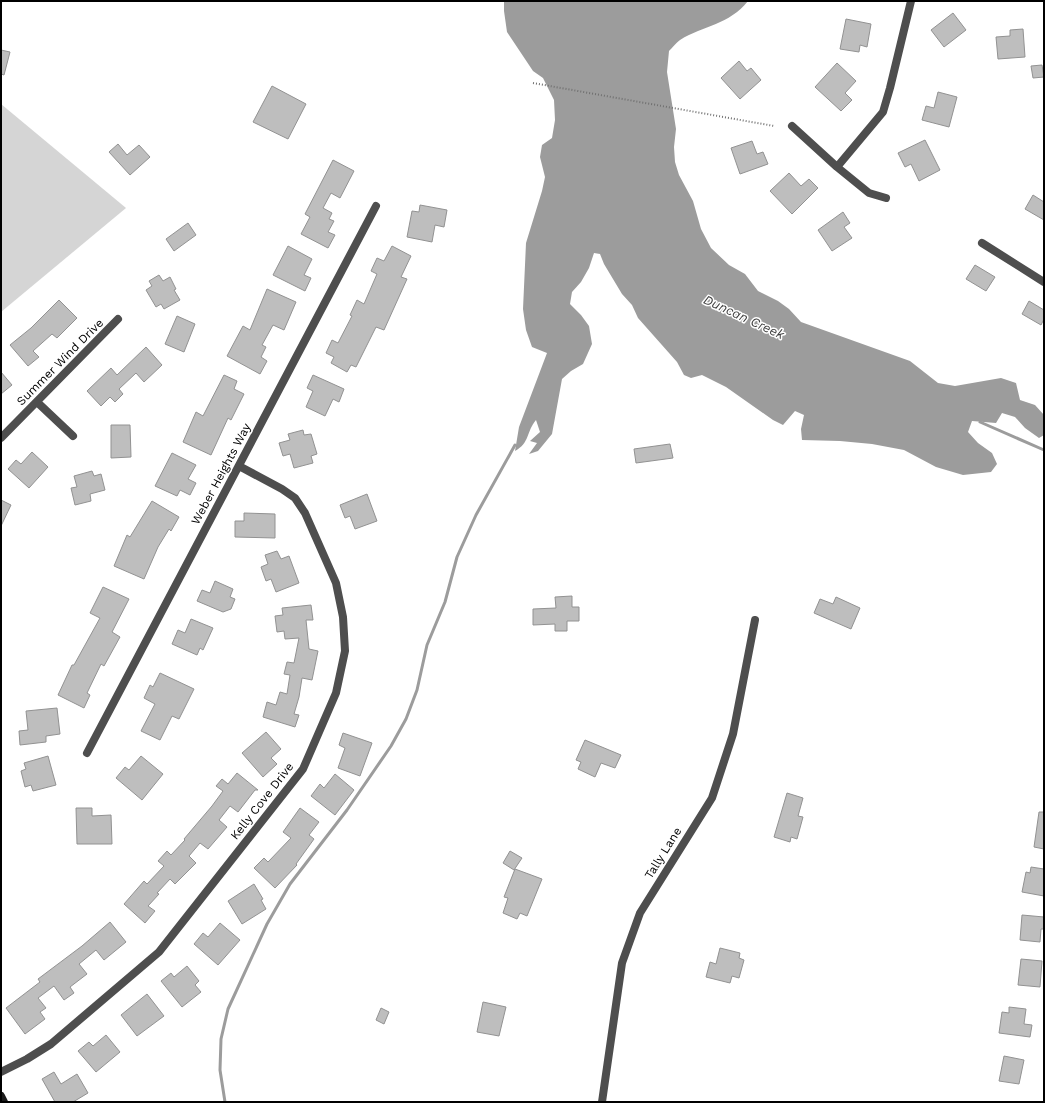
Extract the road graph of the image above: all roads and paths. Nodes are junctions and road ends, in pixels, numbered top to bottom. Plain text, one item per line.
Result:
1 (910, 1) edge
2 (533, 83) dead end
3 (774, 126) dead end
4 (792, 126) dead end
5 (836, 167) junction
6 (886, 198) dead end
7 (376, 206) dead end
8 (982, 243) dead end
9 (1044, 282) edge
10 (118, 319) dead end
11 (37, 402) junction
12 (73, 436) dead end
13 (1, 438) edge
14 (239, 466) junction
15 (755, 620) dead end
16 (87, 752) dead end
17 (1, 1072) edge
18 (1, 1096) edge
19 (4, 1102) edge
20 (602, 1102) edge

1 - 5 street
2 - 3 path
4 - 5 street
5 - 6 street
7 - 14 street, Weber Heights Way
8 - 9 street
10 - 11 street, Summer Wind Drive
11 - 12 street
11 - 13 street, Summer Wind Drive
14 - 16 street, Weber Heights Way
14 - 17 street, Kelly Cove Drive
15 - 20 street, Tally Lane
18 - 19 street

